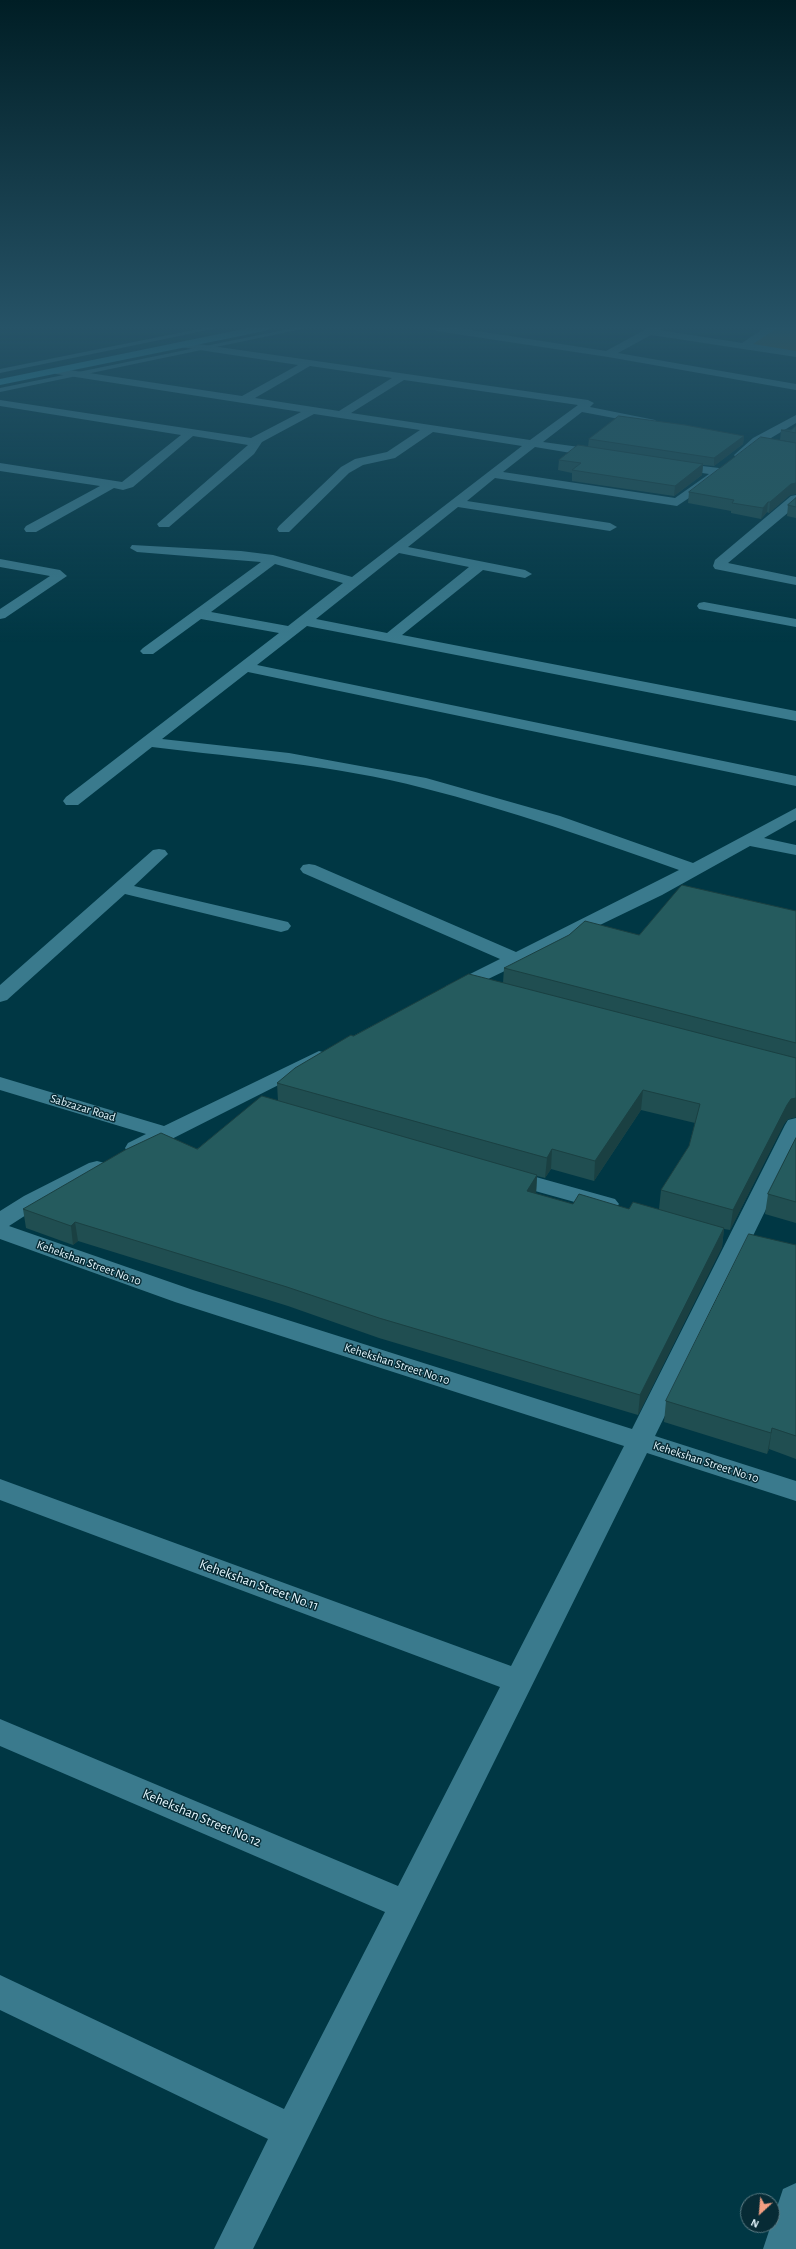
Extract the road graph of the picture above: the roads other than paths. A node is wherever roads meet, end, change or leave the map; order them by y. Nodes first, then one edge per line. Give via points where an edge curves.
1 (190, 433) joint
2 (271, 433) edge
3 (424, 433) edge
4 (465, 433) edge
5 (547, 433) edge
6 (771, 433) edge
7 (742, 438) edge
8 (257, 441) junction
9 (757, 441) junction
10 (533, 443) junction
11 (773, 444) edge
12 (610, 455) edge
13 (665, 464) edge
14 (0, 467) edge
15 (726, 467) junction
16 (492, 474) junction
17 (111, 485) junction
18 (796, 499) edge
19 (456, 503) junction
20 (773, 517) junction
21 (788, 520) dead end
22 (164, 524) dead end
23 (610, 527) dead end
24 (31, 529) dead end
25 (284, 529) dead end
26 (137, 548) dead end
27 (397, 549) junction
28 (273, 559) junction
29 (0, 563) edge
30 (480, 565) junction
31 (525, 574) dead end
32 (796, 581) edge
33 (354, 582) junction
34 (704, 606) dead end
35 (199, 614) junction
36 (0, 615) edge
37 (304, 621) junction
38 (796, 623) edge
39 (291, 632) junction
40 (390, 638) junction
41 (148, 651) dead end
42 (245, 667) junction
43 (796, 716) edge
44 (149, 742) junction
45 (796, 781) edge
46 (72, 801) dead end
47 (796, 813) edge
48 (747, 840) junction
49 (796, 850) edge
50 (159, 854) dead end
51 (309, 869) dead end
52 (694, 869) junction
53 (121, 888) junction
54 (655, 891) junction
55 (684, 897) edge
56 (281, 926) dead end
57 (516, 959) junction
58 (464, 984) junction
59 (494, 992) edge
60 (0, 996) edge
61 (435, 999) edge
62 (336, 1049) edge
63 (0, 1083) edge
64 (237, 1098) junction
65 (267, 1107) edge
66 (796, 1125) edge
67 (165, 1133) junction
68 (487, 1170) edge
69 (624, 1209) edge
70 (0, 1221) edge
71 (0, 1231) edge
72 (640, 1440) junction
73 (0, 1489) edge
74 (796, 1491) edge
75 (518, 1681) junction
76 (0, 1732) edge
77 (405, 1905) junction
78 (0, 1992) edge
79 (290, 2131) junction
80 (796, 2202) edge
81 (233, 2249) edge
82 (782, 2249) edge

1 - 8 street
1 - 17 street via 129,484
2 - 8 street
3 - 25 street via 391,455 359,462 345,470
4 - 10 street
5 - 10 street
6 - 9 street
7 - 9 street
8 - 22 street via 250,451
9 - 11 street
9 - 15 street
10 - 12 street
10 - 16 street
13 - 15 street
14 - 17 street
15 - 16 street via 677,502
16 - 19 street
17 - 24 street
18 - 20 street
19 - 23 street
19 - 27 street
20 - 21 street
20 - 32 street via 720,563 720,566
26 - 28 street
27 - 30 street
27 - 33 street
28 - 33 street
28 - 35 street
29 - 36 street via 60,576
30 - 31 street
30 - 40 street
33 - 37 street
34 - 38 street
35 - 39 street
35 - 41 street
37 - 39 street
37 - 40 street
39 - 42 street
40 - 43 street
42 - 44 street
42 - 45 street
44 - 46 street
44 - 52 street via 289,758 426,783 554,820
47 - 48 street
48 - 49 street
48 - 52 street
50 - 53 street
51 - 57 street
52 - 54 street
53 - 56 street
53 - 60 street
54 - 55 street
54 - 57 street
57 - 58 street
58 - 59 street
58 - 61 street
62 - 64 street
63 - 67 street, Sabzazar Road
64 - 65 street
64 - 67 street
66 - 72 street via 727,1238
67 - 70 street via 32,1201
68 - 69 street
71 - 72 street, Kehekshan Street No.10 via 184,1296
72 - 74 street, Kehekshan Street No.10
72 - 75 street
73 - 75 street, Kehekshan Street No.11
75 - 77 street
76 - 77 street, Kehekshan Street No.12
77 - 79 street
78 - 79 street
79 - 81 street
80 - 82 street

